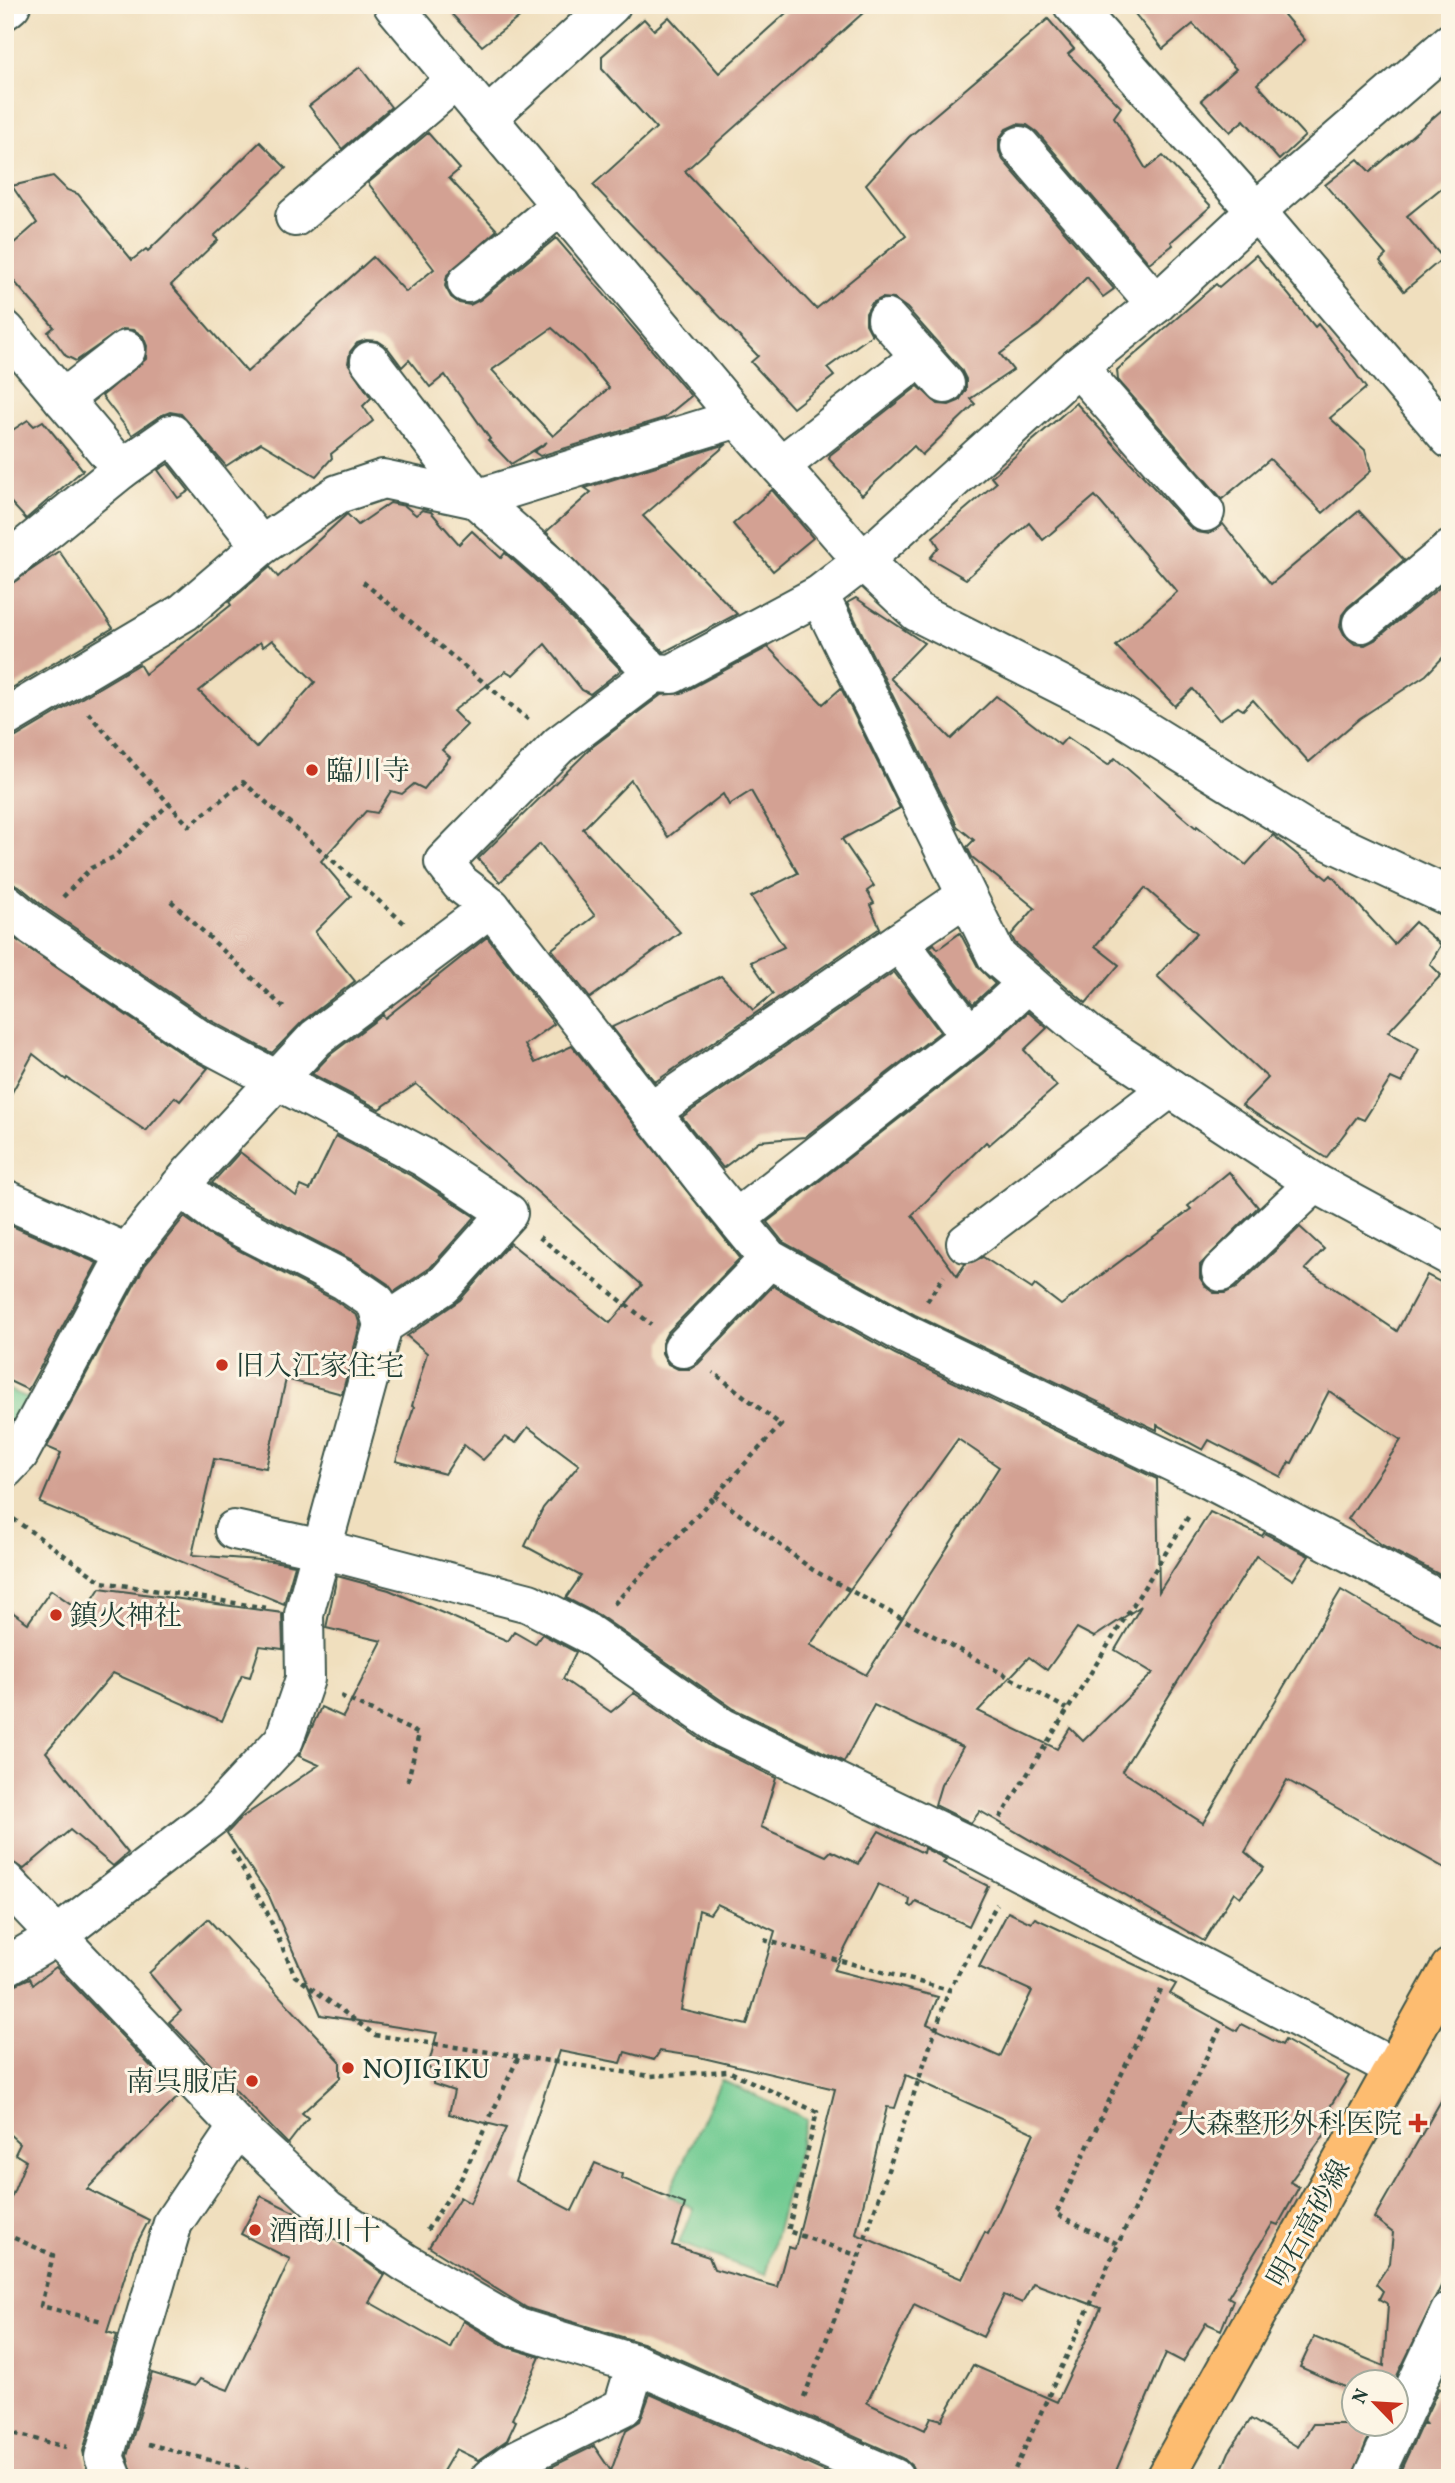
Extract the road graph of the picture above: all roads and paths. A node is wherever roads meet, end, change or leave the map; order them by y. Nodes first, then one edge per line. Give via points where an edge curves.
1 (11, 5) edge
2 (393, 5) edge
3 (611, 5) edge
4 (1073, 5) edge
5 (5, 10) edge
6 (1450, 43) edge
7 (456, 80) junction
8 (487, 118) junction
9 (1020, 146) dead end
10 (561, 205) junction
11 (1256, 211) junction
12 (295, 217) dead end
13 (467, 283) dead end
14 (1156, 304) junction
15 (887, 319) dead end
16 (5, 330) edge
17 (126, 350) dead end
18 (370, 361) dead end
19 (1078, 367) junction
20 (63, 399) junction
21 (738, 418) junction
22 (1450, 439) edge
23 (779, 467) junction
24 (122, 469) junction
25 (476, 499) junction
26 (1205, 512) dead end
27 (261, 546) junction
28 (1450, 550) edge
29 (863, 561) junction
30 (5, 564) edge
31 (363, 582) dead end
32 (819, 595) junction
33 (1362, 623) dead end
34 (654, 673) junction
35 (61, 684) junction
36 (5, 718) edge
37 (559, 745) junction
38 (169, 804) junction
39 (966, 896) junction
40 (1450, 897) edge
41 (171, 901) dead end
42 (5, 903) edge
43 (491, 907) junction
44 (34, 927) junction
45 (899, 942) junction
46 (436, 951) junction
47 (1028, 983) junction
48 (971, 1035) junction
49 (316, 1038) junction
50 (276, 1081) junction
51 (1170, 1088) junction
52 (652, 1111) junction
53 (1315, 1182) junction
54 (180, 1186) junction
55 (5, 1199) edge
56 (508, 1213) junction
57 (736, 1219) junction
58 (966, 1243) joint
59 (127, 1253) junction
60 (1450, 1256) edge
61 (769, 1259) junction
62 (1221, 1272) dead end
63 (383, 1325) junction
64 (905, 1334) junction
65 (683, 1348) junction
66 (5, 1469) edge
67 (1210, 1480) junction
68 (714, 1495) junction
69 (5, 1513) edge
70 (234, 1530) dead end
71 (322, 1549) junction
72 (1450, 1605) edge
73 (304, 1614) junction
74 (587, 1633) junction
75 (305, 1679) junction
76 (1067, 1709) junction
77 (407, 1784) dead end
78 (213, 1816) junction
79 (980, 1851) junction
80 (1016, 1870) junction
81 (5, 1881) edge
82 (57, 1936) junction
83 (764, 1940) dead end
84 (1178, 1955) junction
85 (5, 1967) edge
86 (1450, 1968) edge
87 (1239, 1987) junction
88 (949, 1990) junction
89 (519, 2058) junction
90 (1394, 2068) junction
91 (237, 2127) junction
92 (5, 2234) edge
93 (1118, 2244) junction
94 (859, 2256) junction
95 (406, 2263) junction
96 (1450, 2312) edge
97 (141, 2330) junction
98 (636, 2364) junction
99 (5, 2431) edge
100 (790, 2433) junction
101 (110, 2457) edge
102 (261, 2478) edge
103 (490, 2478) edge
104 (894, 2478) edge
105 (1012, 2478) edge
106 (1165, 2478) edge
107 (1373, 2478) edge

1 - 5 street
2 - 7 street
3 - 8 street
4 - 11 street
6 - 11 street
7 - 8 street
7 - 12 street
8 - 10 street
9 - 14 street
10 - 13 street
10 - 21 street
11 - 14 street
11 - 22 street
14 - 19 street
15 - 23 street via 933,370
16 - 20 street
17 - 20 street
18 - 25 street
19 - 26 street
19 - 29 street
20 - 24 street
21 - 23 street
21 - 25 street
23 - 29 street
24 - 27 street via 172,434
24 - 30 street
25 - 27 street via 383,479 338,494
25 - 34 street via 549,563
27 - 35 street via 184,612
28 - 33 street
29 - 32 street
29 - 40 street via 917,612 1117,713 1308,831
31 - 37 path
32 - 34 street via 672,674
32 - 39 street
34 - 37 street
35 - 36 street
35 - 38 path
37 - 43 street via 444,862 461,884
38 - 44 path via 114,857 91,868
38 - 46 path via 189,826 243,782
39 - 45 street
39 - 47 street via 998,957
41 - 49 path
42 - 44 street
43 - 46 street
43 - 52 street
44 - 50 street via 199,1039
45 - 48 street
45 - 52 street
46 - 49 street
47 - 48 street
47 - 51 street via 1088,1034
48 - 57 street
49 - 50 street
50 - 54 street
50 - 56 street via 423,1157
51 - 53 street
51 - 58 street
52 - 57 street
53 - 60 street
53 - 62 street
54 - 59 street
54 - 63 street via 219,1216 344,1280 376,1302
55 - 59 street
56 - 63 street via 444,1285
56 - 65 path
57 - 61 street
58 - 64 path
59 - 66 street via 19,1454
61 - 64 street
61 - 65 street
63 - 71 street
64 - 67 street
65 - 68 path via 781,1425
67 - 72 street
67 - 76 path
68 - 74 path
68 - 76 path via 813,1570
69 - 73 path via 102,1582
70 - 71 street
71 - 73 street
71 - 74 street via 529,1603
73 - 75 street
74 - 79 street via 723,1728
75 - 77 path via 419,1734
75 - 78 street via 284,1740
76 - 79 path
78 - 82 street
78 - 89 path via 266,1910 295,1976 374,2035
79 - 80 street
80 - 84 street
80 - 88 path
81 - 82 street
82 - 85 street
82 - 91 street
83 - 88 path
84 - 87 street
84 - 93 path via 1056,2214
86 - 90 main road, 明石高砂線
87 - 90 street
87 - 93 path
88 - 94 path
89 - 94 path via 650,2076 728,2071 817,2112 788,2231
89 - 95 path via 461,2176
90 - 106 main road, 明石高砂線
91 - 95 street via 327,2210
91 - 97 street via 173,2223
92 - 97 path via 53,2255 41,2306
93 - 105 path
94 - 100 path
95 - 98 street via 518,2328
96 - 107 street
97 - 101 street
98 - 100 street
98 - 103 street via 623,2407 512,2462
99 - 101 path
100 - 104 street
101 - 102 path via 240,2468

